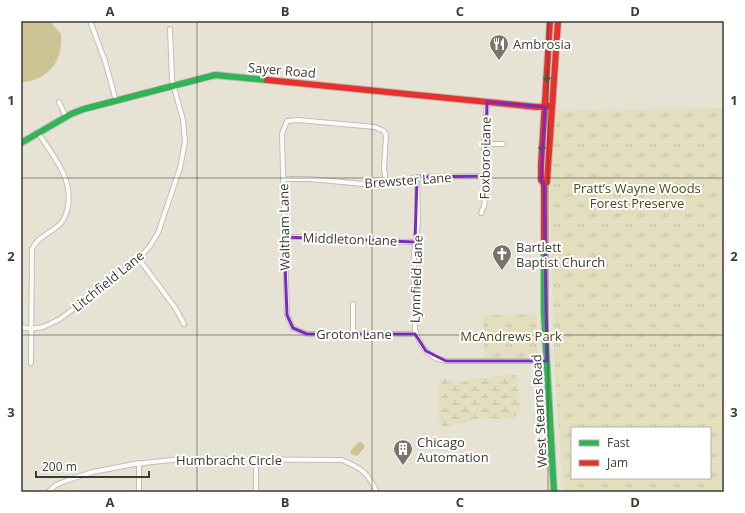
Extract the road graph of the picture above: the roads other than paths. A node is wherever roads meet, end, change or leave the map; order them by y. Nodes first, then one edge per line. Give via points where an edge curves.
1 (90, 21) edge
2 (550, 21) edge
3 (558, 21) edge
4 (170, 30) dead end
5 (174, 86) junction
6 (116, 101) junction
7 (59, 102) dead end
8 (487, 102) junction
9 (552, 106) junction
10 (545, 107) junction
11 (66, 117) junction
12 (39, 134) junction
13 (21, 143) edge
14 (484, 144) junction
15 (504, 144) dead end
16 (485, 176) junction
17 (417, 177) junction
18 (283, 179) junction
19 (386, 184) junction
20 (544, 184) junction
21 (481, 213) dead end
22 (284, 237) junction
23 (415, 242) junction
24 (139, 259) junction
25 (353, 304) dead end
26 (184, 324) dead end
27 (21, 327) edge
28 (293, 328) joint
29 (31, 329) junction
30 (353, 334) junction
31 (416, 334) junction
32 (546, 361) junction
33 (32, 363) dead end
34 (256, 460) junction
35 (139, 463) junction
36 (48, 492) edge
37 (139, 492) edge
38 (256, 492) edge
39 (377, 492) edge
40 (554, 492) edge

1 - 6 street via 106,61
2 -> 10 main road, West Stearns Road
3 - 9 main road, West Stearns Road
4 - 5 street, Litchfield Lane
5 - 6 main road, Sayer Road
5 - 8 main road, Sayer Road via 215,75
5 - 24 street, Litchfield Lane via 184,130 183,156 161,226
6 - 11 main road, Sayer Road via 84,109
7 - 11 street
8 - 10 main road, Sayer Road
8 - 14 street, Foxboro Lane
9 - 10 main road, Sayer Road
9 - 20 main road, West Stearns Road
10 -> 20 main road, West Stearns Road via 541,180
11 - 12 main road, Sayer Road
12 - 13 main road, Sayer Road
12 - 29 street via 64,174 70,198 67,213 61,222 36,241 32,249
14 - 15 street
14 - 16 street, Foxboro Lane
16 - 17 street, Brewster Lane
16 - 21 street, Foxboro Lane via 485,199
17 - 19 street, Brewster Lane
17 - 23 street, Lynnfield Lane via 418,223
18 - 19 street, Brewster Lane
18 - 19 street, Waltham Lane via 282,134 287,121 298,120 375,127 384,131
18 - 22 street, Waltham Lane
20 - 32 main road, West Stearns Road
22 - 23 street, Middleton Lane
22 - 28 street, Waltham Lane via 286,311
23 - 31 street, Lynnfield Lane
24 - 26 street
24 - 29 street, Litchfield Lane via 60,319 49,325
25 - 30 street
27 - 29 street, Litchfield Lane
28 - 30 street, Groton Lane via 307,334
29 - 33 street
30 - 31 street, Groton Lane
31 - 32 street, Lynnfield Lane via 426,351 442,360
32 - 40 main road, West Stearns Road
34 - 35 street, Humbracht Circle
34 - 38 street
34 - 39 street, Humbracht Circle via 342,460 358,467 369,476
35 - 36 street, Humbracht Circle via 93,472 56,485
35 - 37 street

